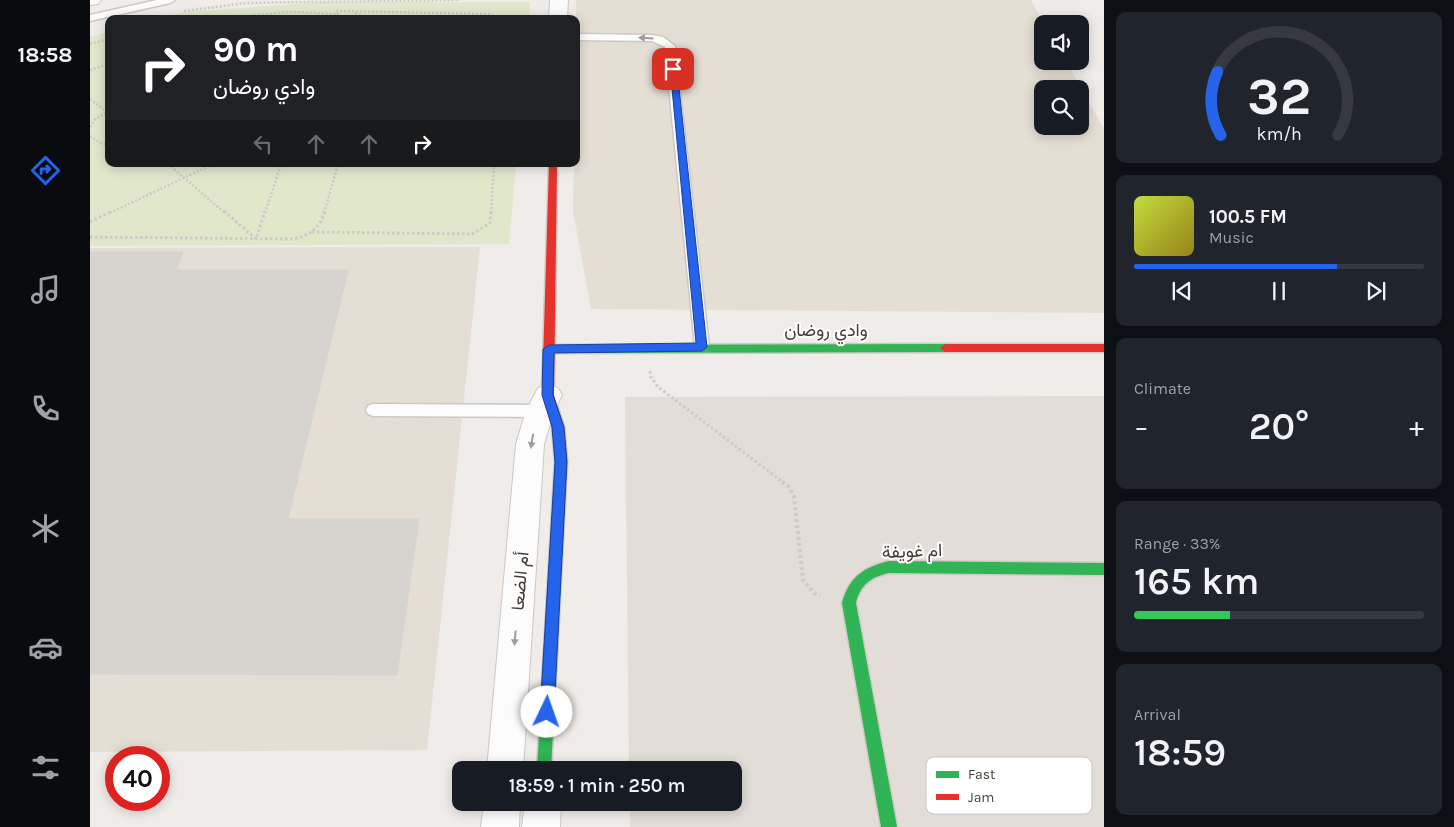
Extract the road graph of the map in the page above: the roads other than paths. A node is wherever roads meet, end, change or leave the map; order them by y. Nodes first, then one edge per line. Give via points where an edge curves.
1 (170, 0) edge
2 (559, 0) edge
3 (558, 15) edge
4 (90, 18) edge
5 (580, 37) edge
6 (553, 167) edge
7 (702, 347) junction
8 (1104, 348) edge
9 (549, 349) junction
10 (544, 403) junction
11 (373, 410) dead end
12 (1104, 569) edge
13 (506, 761) edge
14 (544, 761) edge
15 (501, 811) edge
16 (542, 811) edge
17 (500, 827) edge
18 (541, 827) edge
19 (889, 827) edge

1 - 4 lane
2 - 3 street
7 -> 5 lane via 670,46 652,38
6 - 9 street, أم الضعا
7 - 8 street, وادي روضان
7 - 9 street, وادي روضان
9 - 10 street, أم الضعا
10 - 11 lane
10 -> 13 street, أم الضعا via 530,444
10 - 14 street, أم الضعا via 558,427 561,462
12 - 19 street, ام غويفة via 889,567 874,569 857,581 850,591 849,603
15 - 17 street
16 - 18 street

